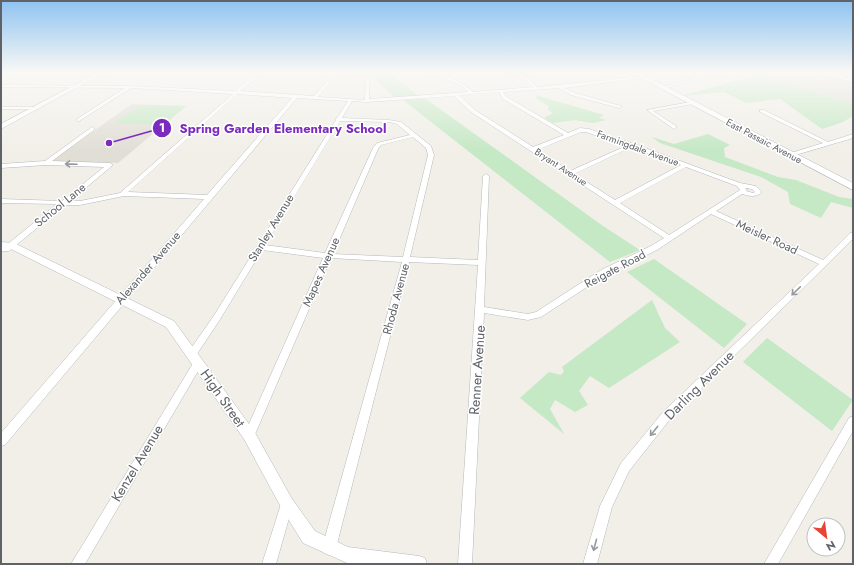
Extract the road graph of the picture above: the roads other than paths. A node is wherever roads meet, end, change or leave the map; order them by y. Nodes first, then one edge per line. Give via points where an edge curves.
1 (56, 98) edge
2 (112, 98) edge
3 (229, 98) edge
4 (294, 98) edge
5 (321, 98) edge
6 (400, 98) edge
7 (460, 98) edge
8 (506, 98) edge
9 (588, 98) edge
10 (682, 98) edge
11 (350, 100) junction
12 (367, 101) joint
13 (691, 103) junction
14 (619, 107) dead end
15 (1, 108) edge
16 (38, 108) junction
17 (762, 111) dead end
18 (337, 119) junction
19 (79, 120) dead end
20 (1, 127) edge
21 (674, 127) dead end
22 (92, 129) dead end
23 (415, 135) junction
24 (568, 135) junction
25 (853, 136) edge
26 (828, 144) junction
27 (632, 146) junction
28 (534, 149) junction
29 (790, 155) junction
30 (46, 163) junction
31 (686, 165) junction
32 (1, 166) edge
33 (571, 173) junction
34 (486, 176) dead end
35 (853, 187) edge
36 (740, 188) joint
37 (122, 194) junction
38 (209, 198) junction
39 (1, 201) edge
40 (63, 202) junction
41 (615, 203) junction
42 (710, 211) junction
43 (853, 235) edge
44 (669, 238) junction
45 (4, 247) edge
46 (260, 247) junction
47 (328, 256) junction
48 (406, 260) junction
49 (482, 263) junction
50 (824, 263) junction
51 (121, 299) junction
52 (480, 309) junction
53 (195, 359) junction
54 (853, 421) edge
55 (249, 435) junction
56 (1, 441) edge
57 (287, 504) junction
58 (329, 548) junction
59 (78, 564) edge
60 (269, 564) edge
61 (419, 564) edge
62 (465, 564) edge
63 (590, 564) edge
64 (771, 564) edge

1 - 16 street
2 - 19 street
3 - 37 street
4 - 38 street, Alexander Avenue
5 - 11 street
6 - 12 street
7 - 28 street, Bryant Avenue via 473,111
8 - 24 street
9 - 14 street
10 - 13 main road, East Passaic Avenue
11 - 12 street
11 - 18 street, Stanley Avenue
13 - 21 street via 649,110
13 - 29 main road, East Passaic Avenue
15 - 16 street
16 - 20 street
17 - 26 street
18 - 23 street, Rhoda Avenue via 395,122
18 - 46 street, Stanley Avenue
22 - 30 street
23 - 47 street, Mapes Avenue via 377,146
23 - 48 street, Rhoda Avenue via 429,147 431,155
24 - 27 street, Farmingdale Avenue via 587,130
24 - 28 street, Farmingdale Avenue
25 - 26 street
26 - 29 street
27 - 31 street, Farmingdale Avenue
27 - 33 street
28 - 33 street, Bryant Avenue
29 - 35 main road, East Passaic Avenue
30 - 32 street
40 -> 30 street, School Lane via 110,165
31 - 36 street, Farmingdale Avenue
31 - 41 street
33 - 41 street, Bryant Avenue
34 - 49 street, Renner Avenue
36 - 42 street, Reigate Road
37 - 38 street
37 - 40 street via 80,202
38 - 51 street, Alexander Avenue
39 - 40 street
40 - 45 street, School Lane
41 - 44 street, Bryant Avenue
42 - 44 street, Reigate Road
42 - 50 street, Meisler Road
43 - 50 street, Darling Avenue
44 - 52 street, Reigate Road via 643,255 604,272 538,315 528,317
45 - 51 street, High Street
46 - 47 street
46 - 53 street, Stanley Avenue
47 - 48 street
47 - 55 street, Mapes Avenue
48 - 49 street
48 - 58 street, Rhoda Avenue
49 - 52 street, Renner Avenue
50 -> 63 street, Darling Avenue via 667,415 625,467 606,506
51 - 53 street, High Street via 170,324
51 - 56 street, Alexander Avenue
52 - 62 street, Renner Avenue
53 - 55 street, High Street
53 - 59 street, Kenzel Avenue
54 - 64 street
55 - 57 street, High Street
57 - 58 street, High Street via 309,537
57 - 60 street
58 - 61 street, High Street via 347,555

